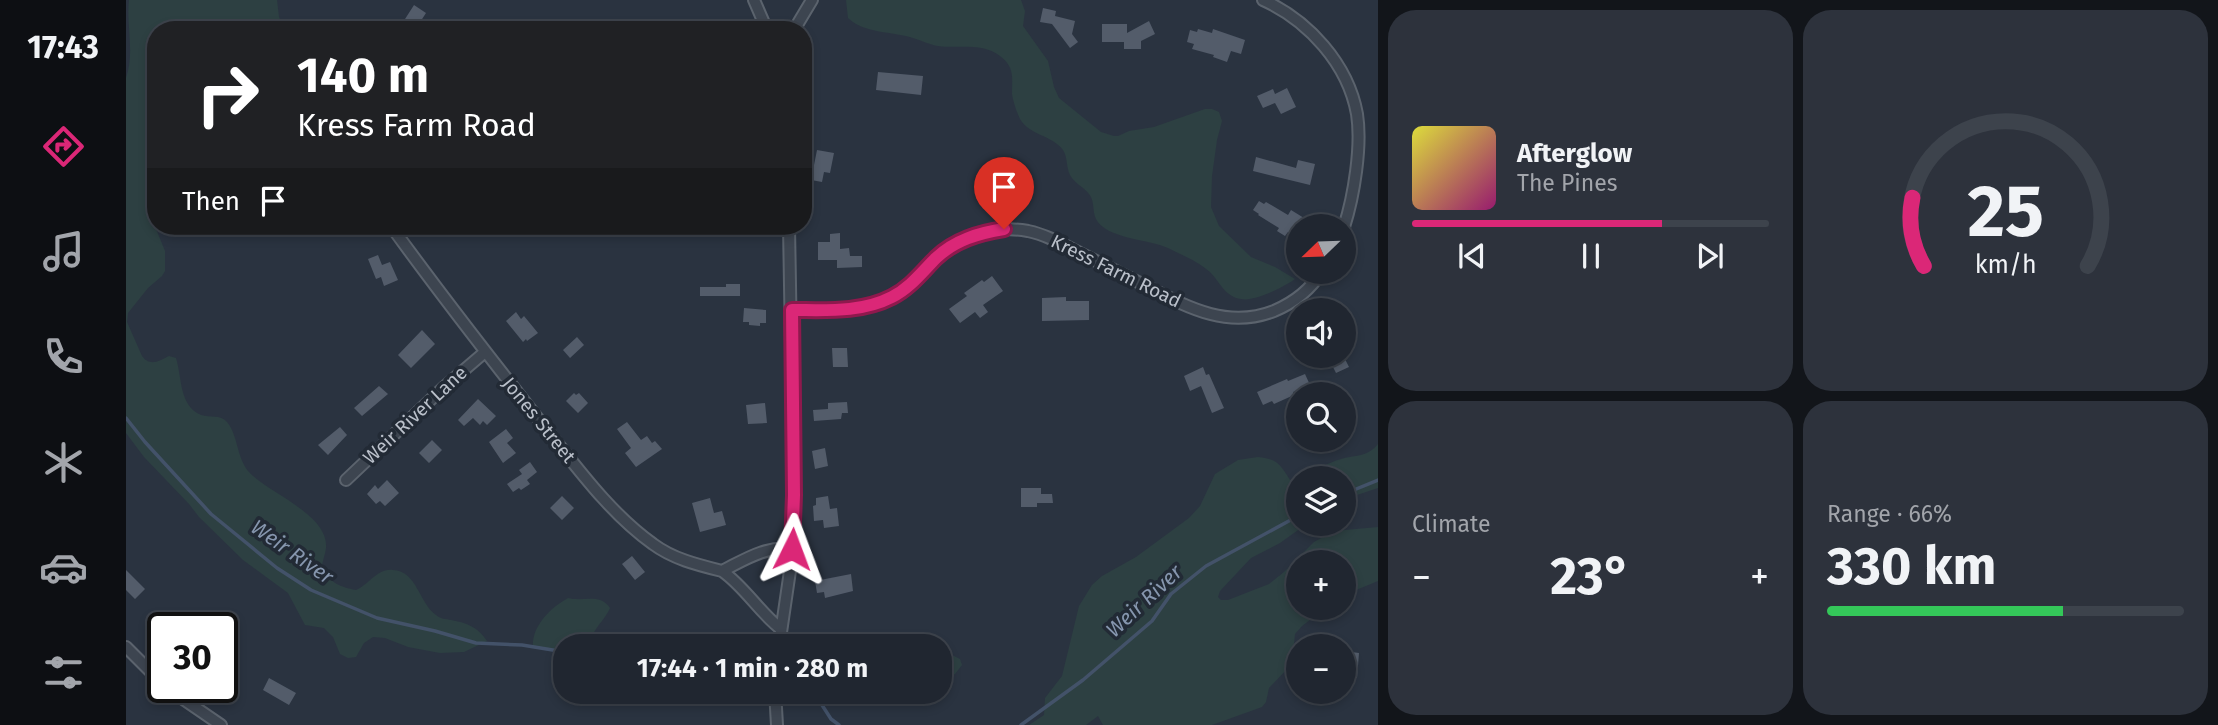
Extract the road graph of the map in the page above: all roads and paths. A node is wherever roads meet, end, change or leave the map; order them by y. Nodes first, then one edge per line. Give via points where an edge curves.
1 (754, 0) edge
2 (812, 0) edge
3 (1263, 0) edge
4 (1287, 5) edge
5 (763, 21) edge
6 (799, 21) edge
7 (1348, 214) edge
8 (398, 235) edge
9 (789, 235) edge
10 (1312, 284) edge
11 (792, 310) junction
12 (485, 352) junction
13 (346, 480) dead end
14 (792, 549) junction
15 (722, 571) junction
16 (781, 629) junction
17 (780, 634) edge
18 (126, 647) edge
19 (147, 668) edge
20 (189, 703) edge
21 (776, 704) edge
22 (221, 725) edge
23 (777, 725) edge

1 - 5 street
2 - 6 street
3 - 4 street
4 - 7 street via 1330,56 1357,113 1358,149
8 - 12 street, Jones Street
9 - 11 street
10 - 11 street, Kress Farm Road via 1279,309 1243,319 1225,318 1184,305 1040,234 1004,229 952,246 904,290 882,302 847,309
11 - 14 street
12 - 13 street, Weir River Lane
12 - 15 street, Jones Street via 629,524 665,552
14 - 15 street via 765,550
14 - 16 street
15 - 16 street, Jones Street
16 - 17 street
18 - 19 street
20 - 22 street
21 - 23 street

